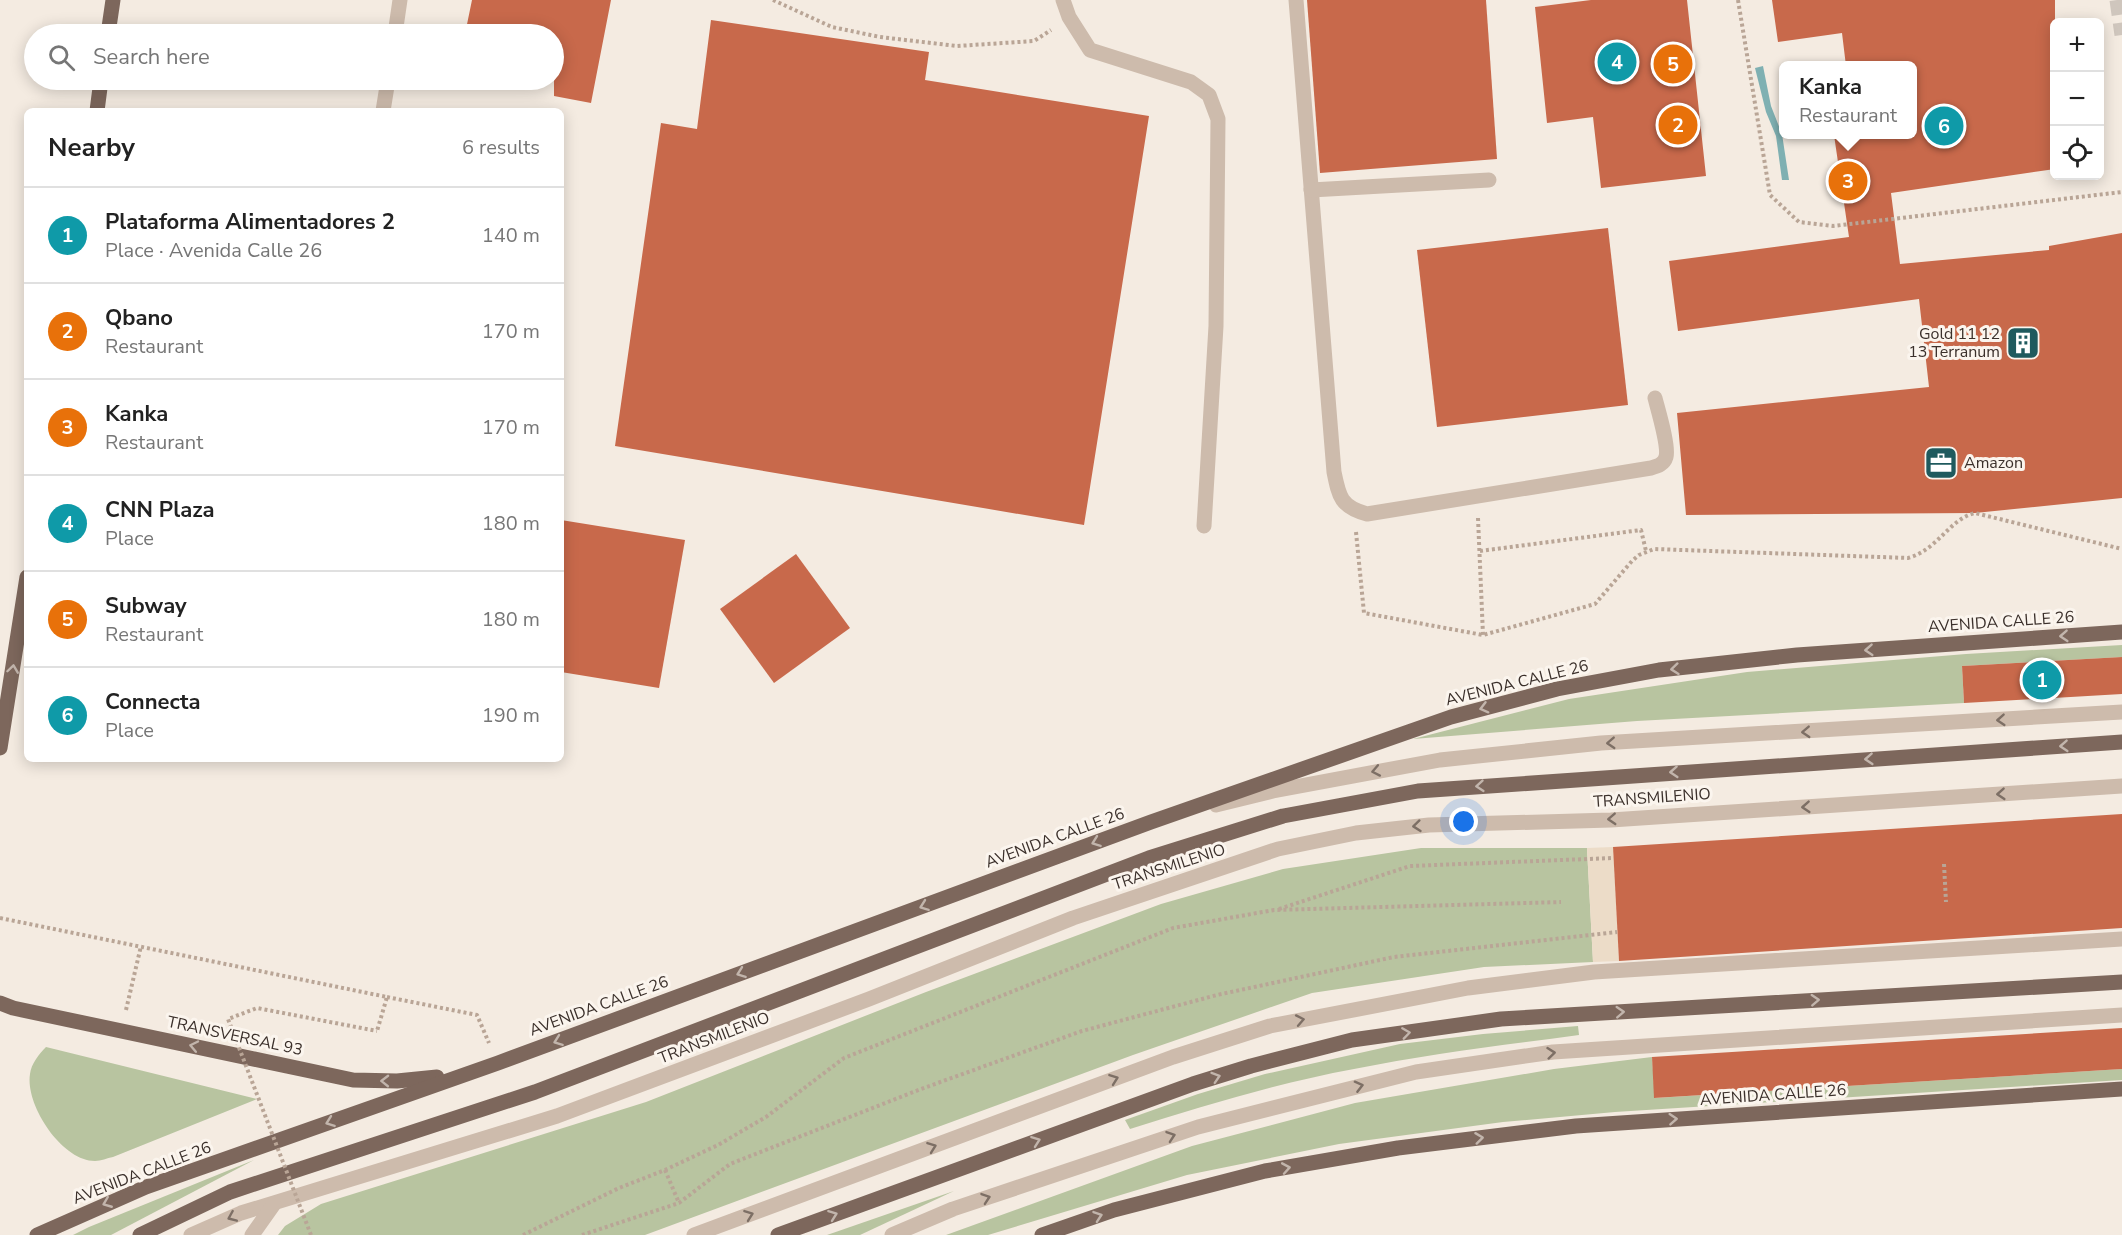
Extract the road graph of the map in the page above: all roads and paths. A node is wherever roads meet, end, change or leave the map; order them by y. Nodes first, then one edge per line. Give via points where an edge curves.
1 (113, 0) edge
2 (400, 0) edge
3 (773, 0) edge
4 (1063, 0) edge
5 (1296, 0) edge
6 (1738, 0) edge
7 (1069, 17) junction
8 (109, 24) edge
9 (396, 24) edge
10 (100, 90) edge
11 (386, 90) edge
12 (97, 108) edge
13 (383, 108) edge
14 (1489, 180) dead end
15 (1311, 190) junction
16 (2122, 192) edge
17 (1655, 398) dead end
18 (1478, 496) junction
19 (1354, 510) junction
20 (1204, 526) dead end
21 (2122, 549) edge
22 (1480, 551) junction
23 (1646, 551) junction
24 (24, 596) edge
25 (2122, 632) edge
26 (1483, 635) junction
27 (2122, 712) edge
28 (2122, 742) edge
29 (0, 748) edge
30 (2122, 786) edge
31 (1151, 822) junction
32 (1613, 858) dead end
33 (1944, 864) dead end
34 (1561, 902) dead end
35 (1946, 902) dead end
36 (1274, 910) junction
37 (0, 918) edge
38 (1617, 932) dead end
39 (2122, 939) edge
40 (141, 946) junction
41 (2122, 982) edge
42 (387, 997) junction
43 (0, 1004) edge
44 (2122, 1015) edge
45 (121, 1031) junction
46 (498, 1063) junction
47 (464, 1074) junction
48 (2122, 1089) edge
49 (665, 1170) junction
50 (274, 1203) junction
51 (679, 1203) junction
52 (37, 1235) edge
53 (140, 1235) edge
54 (191, 1235) edge
55 (252, 1235) edge
56 (311, 1235) edge
57 (523, 1235) edge
58 (582, 1235) edge
59 (694, 1235) edge
60 (778, 1235) edge
61 (892, 1235) edge
62 (1042, 1235) edge

1 - 8 main road
2 - 9 lane
3 - 7 path via 832,27 957,46 1034,41
4 - 7 lane
5 - 15 lane
6 - 16 path via 1770,195 1799,222 1833,226
7 - 20 lane via 1090,50 1191,82 1209,95 1218,119 1216,326
10 - 12 main road
11 - 13 lane
14 - 15 lane
15 - 19 lane via 1334,472 1338,493
17 - 18 lane via 1666,447 1661,465
18 - 19 lane via 1367,513
18 - 22 path
19 - 26 path via 1364,613
21 - 23 path via 1975,513 1962,518 1928,550 1908,558
22 - 23 path via 1641,530
22 - 26 path
23 - 26 path via 1632,561 1596,604
29 -> 24 main road
25 -> 31 main road, AVENIDA CALLE 26 via 1797,655 1659,670 1557,689 1452,717
27 -> 31 lane via 1601,743 1440,760 1272,791
28 -> 53 main road via 1418,791 1283,816 1149,858 535,1092 230,1192
30 -> 50 lane, TRANSMILENIO via 1611,820 1429,825 1356,833 1278,849 1073,918 557,1116
31 -> 46 main road, AVENIDA CALLE 26
32 - 36 path via 1410,866
33 - 35 path
34 - 36 path
36 - 49 path via 1173,928 844,1058 766,1116 718,1146
37 - 40 path
38 - 51 path via 1394,957 1217,995 1082,1032 921,1089 730,1164
59 -> 39 lane via 1173,1057 1270,1026 1468,988 1594,972
40 - 42 path
40 - 45 path
60 -> 41 main road via 1193,1084 1352,1040 1501,1019
42 - 46 path via 477,1015
42 - 56 path, bridge via 377,1030 257,1008 228,1019
43 - 45 main road, TRANSVERSAL 93
61 -> 44 lane via 953,1209 1198,1127 1416,1072 1553,1052
47 -> 45 main road, TRANSVERSAL 93 via 397,1082 353,1080
46 - 47 main road, AVENIDA CALLE 26
47 -> 52 main road, AVENIDA CALLE 26 via 146,1187
62 -> 48 main road, AVENIDA CALLE 26 via 1114,1210 1266,1171 1398,1148 1576,1126
49 - 51 path
49 - 57 path
50 -> 54 lane, TRANSMILENIO
50 - 55 lane
51 - 58 path

